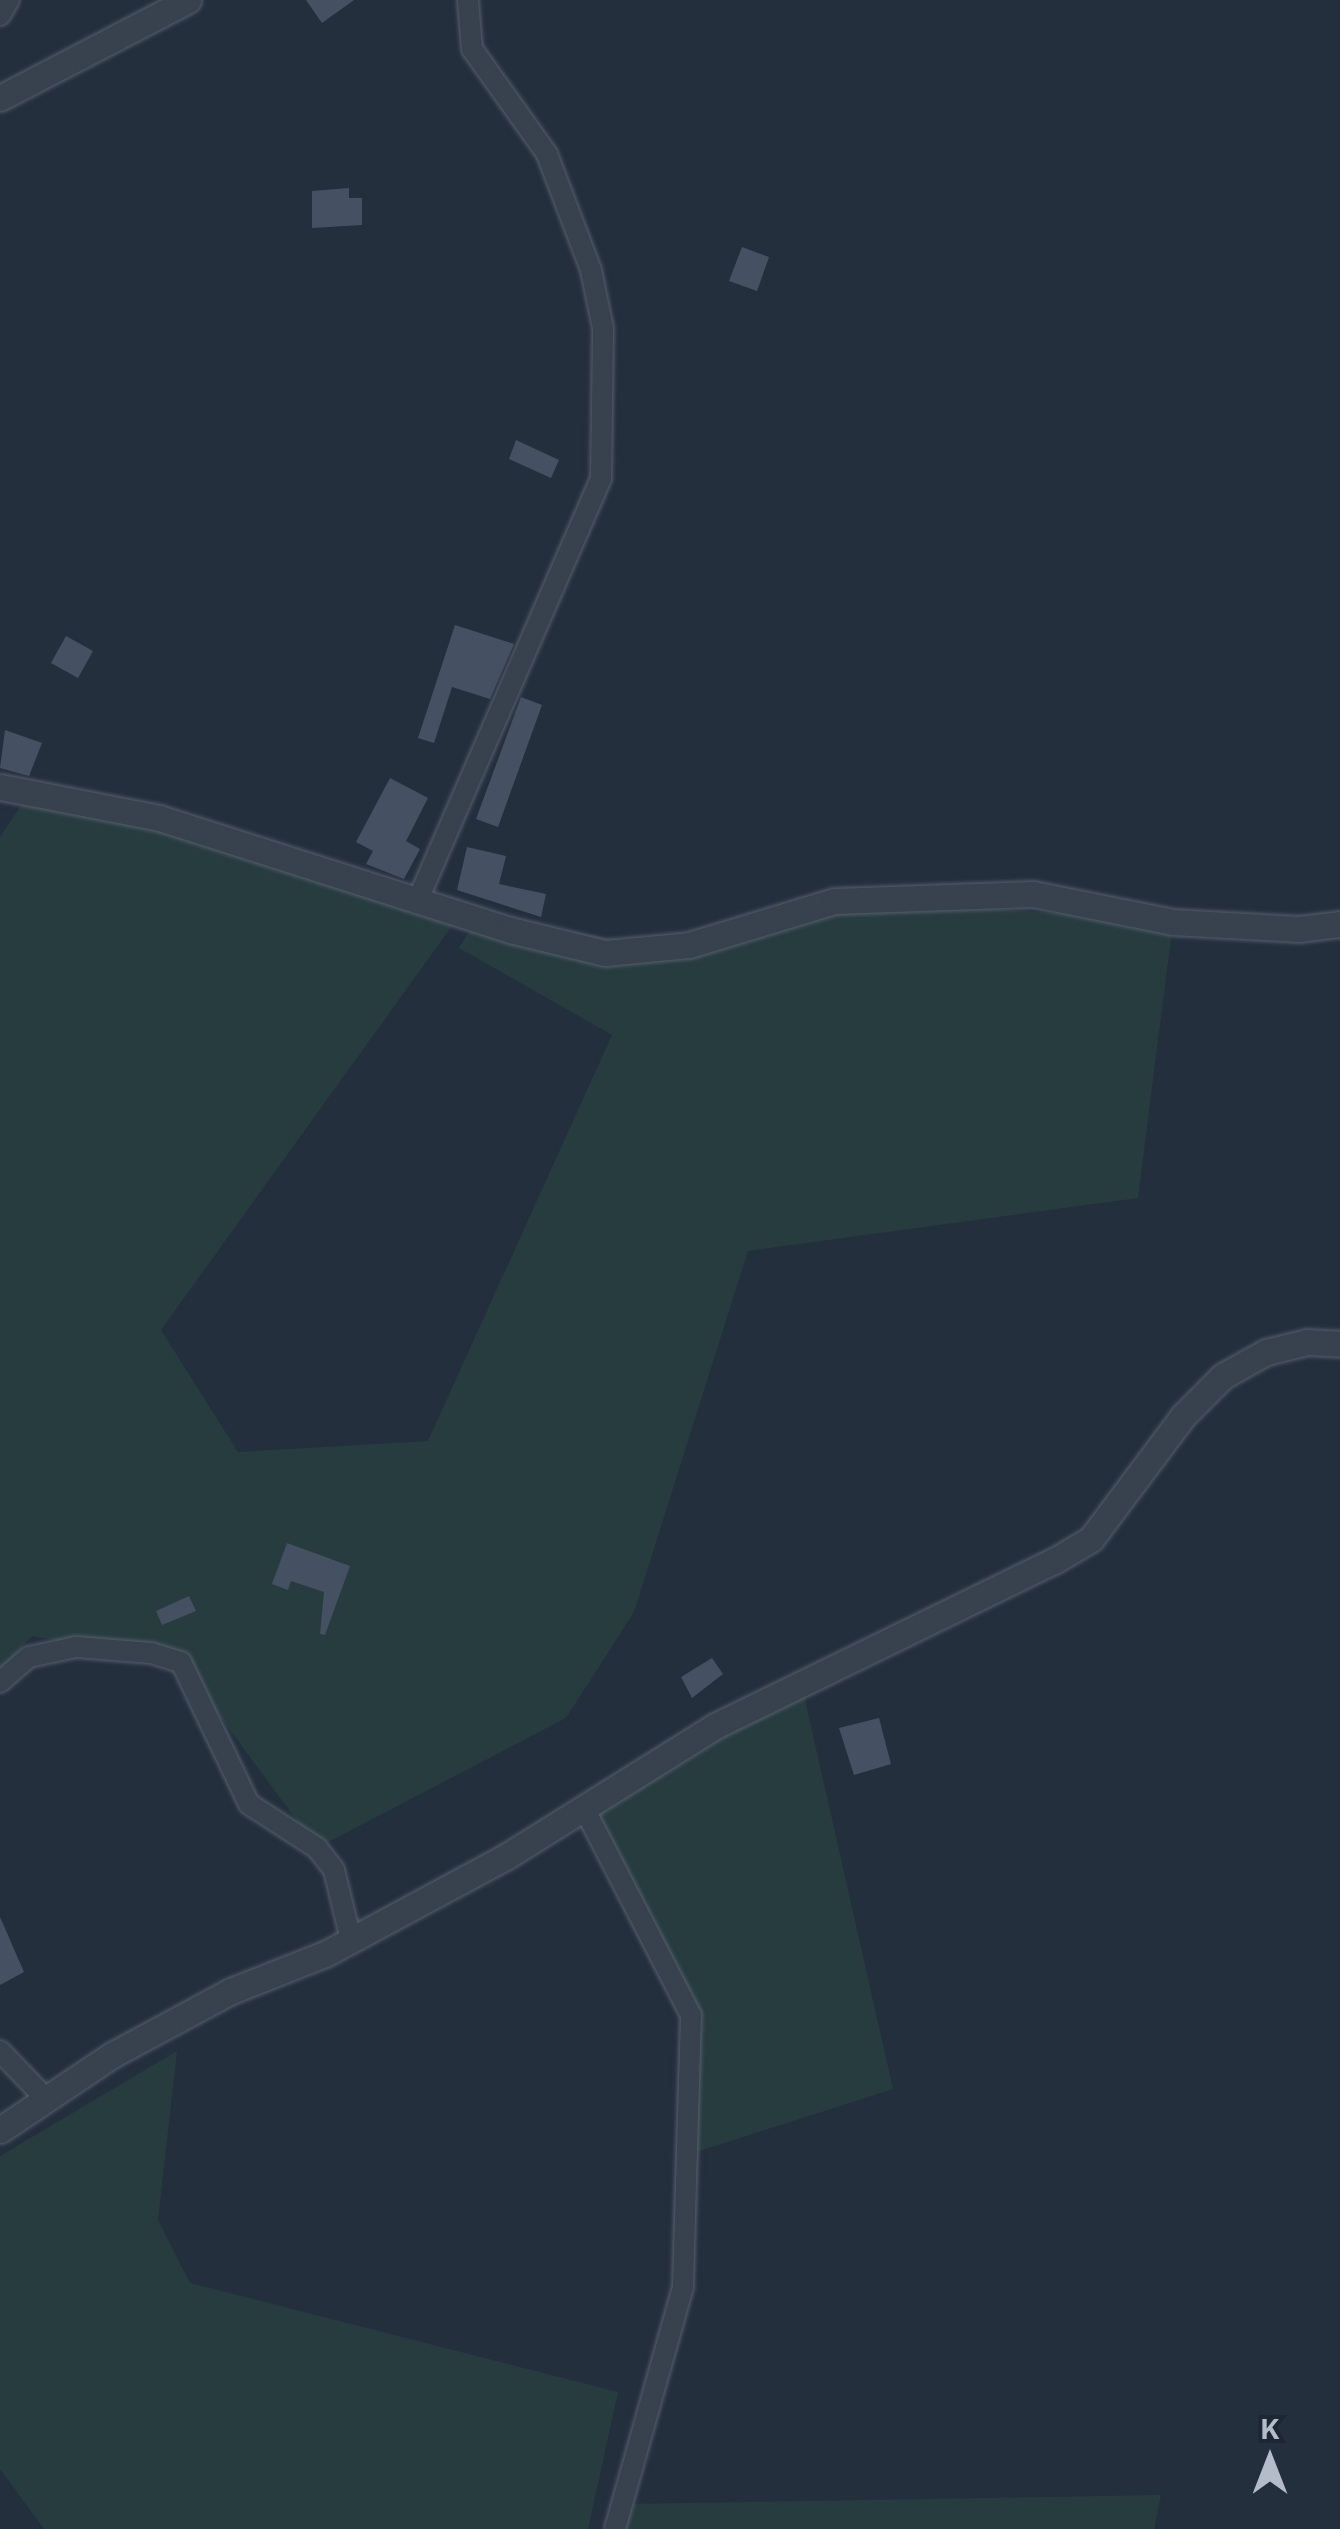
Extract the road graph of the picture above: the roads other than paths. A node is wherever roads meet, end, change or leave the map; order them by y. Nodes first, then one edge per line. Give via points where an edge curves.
1 (9, 0) edge
2 (188, 0) edge
3 (468, 0) edge
4 (0, 15) edge
5 (0, 98) edge
6 (3, 793) edge
7 (419, 897) junction
8 (1340, 924) edge
9 (1336, 1348) edge
10 (0, 1682) edge
11 (585, 1810) junction
12 (351, 1940) junction
13 (0, 2050) edge
14 (44, 2098) junction
15 (0, 2130) edge
16 (614, 2529) edge

1 - 4 street
2 - 5 street
3 - 7 street via 472,49 547,154 591,270 603,328 601,478
6 - 7 street via 159,818
7 - 8 street via 510,930 606,953 689,945 835,901 1034,894 1173,922 1299,929
9 - 11 street via 1266,1352 1223,1376 1183,1416 1091,1538 968,1606 715,1726
10 - 12 street via 29,1656 76,1646 180,1662 249,1804 318,1848 334,1870
11 - 12 street
11 - 16 street via 690,2015 683,2288
12 - 14 street via 231,1991
13 - 14 street
14 - 15 street

